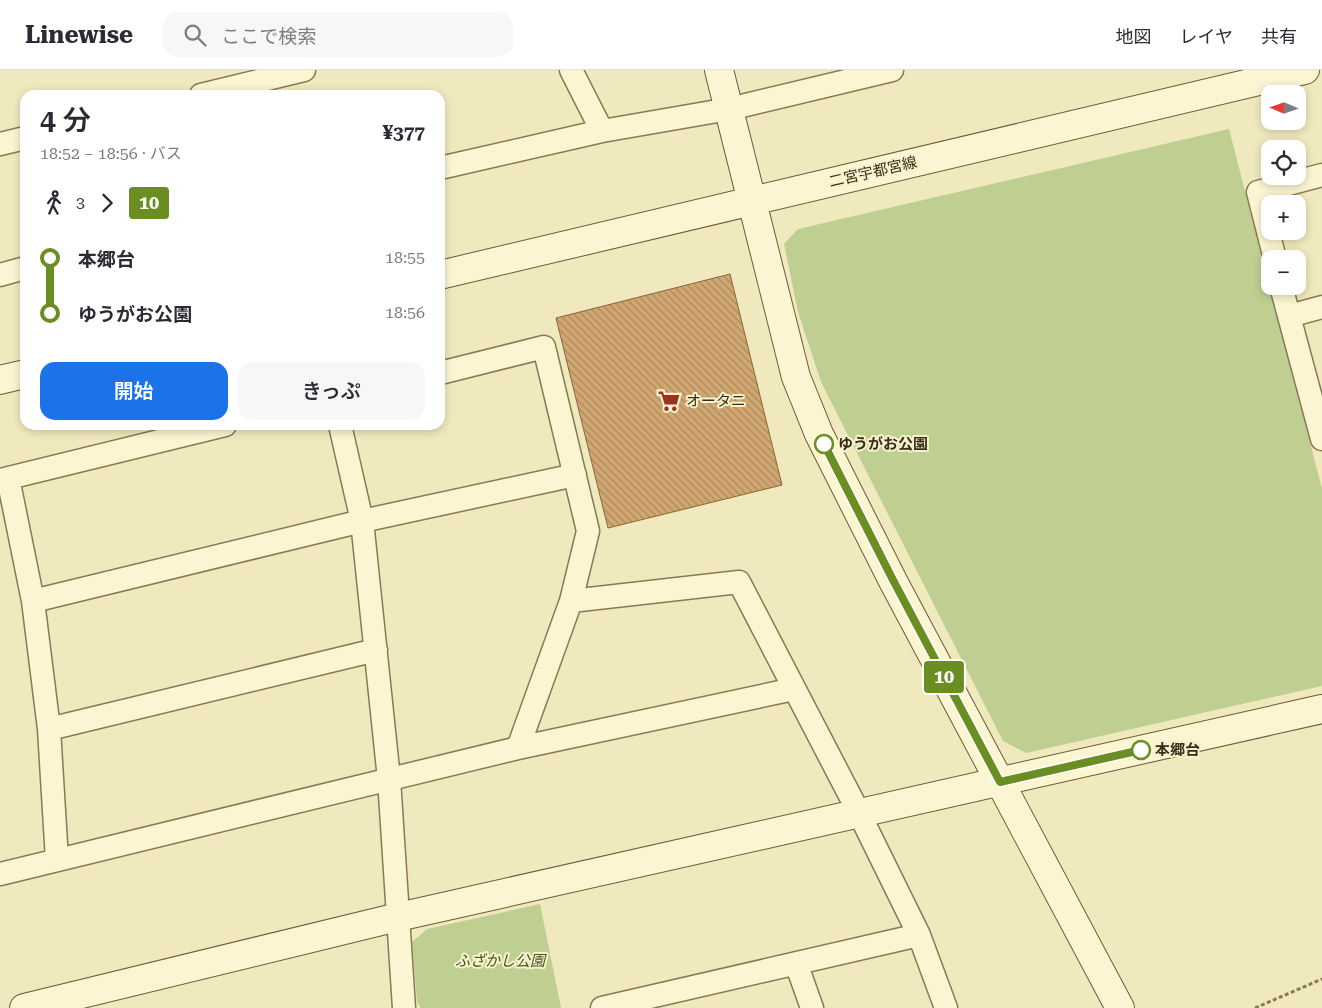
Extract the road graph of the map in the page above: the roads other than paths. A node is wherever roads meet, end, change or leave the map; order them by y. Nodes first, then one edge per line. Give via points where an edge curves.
1 (304, 70) edge
2 (571, 70) edge
3 (719, 70) edge
4 (892, 70) edge
5 (1306, 70) edge
6 (870, 73) edge
7 (222, 90) edge
8 (729, 109) junction
9 (602, 131) junction
10 (20, 139) edge
11 (0, 144) edge
12 (445, 167) edge
13 (1322, 175) edge
14 (752, 201) junction
15 (1272, 250) edge
16 (20, 269) edge
17 (0, 274) edge
18 (445, 274) edge
19 (1283, 295) edge
20 (1322, 307) edge
21 (1289, 316) junction
22 (445, 372) edge
23 (20, 375) edge
24 (0, 380) edge
25 (205, 430) edge
26 (341, 430) edge
27 (1322, 439) edge
28 (575, 475) junction
29 (4, 479) edge
30 (362, 521) junction
31 (33, 601) junction
32 (571, 602) junction
33 (376, 650) junction
34 (794, 689) junction
35 (1322, 709) edge
36 (48, 729) junction
37 (518, 748) junction
38 (389, 779) junction
39 (1000, 782) junction
40 (859, 813) junction
41 (57, 860) junction
42 (0, 874) edge
43 (398, 917) junction
44 (919, 935) junction
45 (796, 963) junction
46 (24, 1008) edge
47 (404, 1008) edge
48 (602, 1008) edge
49 (812, 1008) edge
50 (946, 1008) edge
51 (1120, 1008) edge

1 - 7 street
2 - 9 street
3 - 8 street
4 - 6 street
5 - 14 street, 二宮宇都宮線
6 - 8 street
8 - 9 street
8 - 14 street
9 - 12 street
10 - 11 street
13 - 15 street via 1258,192
14 - 18 street, 二宮宇都宮線
14 - 39 street via 796,377 819,434
16 - 17 street
19 - 21 street
20 - 21 street
21 - 27 street
22 - 28 street via 544,347
23 - 24 street
25 - 29 street
26 - 30 street
28 - 30 street
28 - 32 street via 588,531
29 - 31 street
30 - 31 street
30 - 33 street
31 - 36 street
32 - 34 street via 739,582
32 - 37 street
33 - 36 street
33 - 38 street
34 - 37 street
34 - 40 street
35 - 39 street
36 - 41 street
37 - 38 street
38 - 41 street
38 - 43 street
39 - 40 street
39 - 51 street
40 - 43 street
40 - 44 street
41 - 42 street
43 - 46 street
43 - 47 street
44 - 45 street
44 - 50 street
45 - 48 street
45 - 49 street

